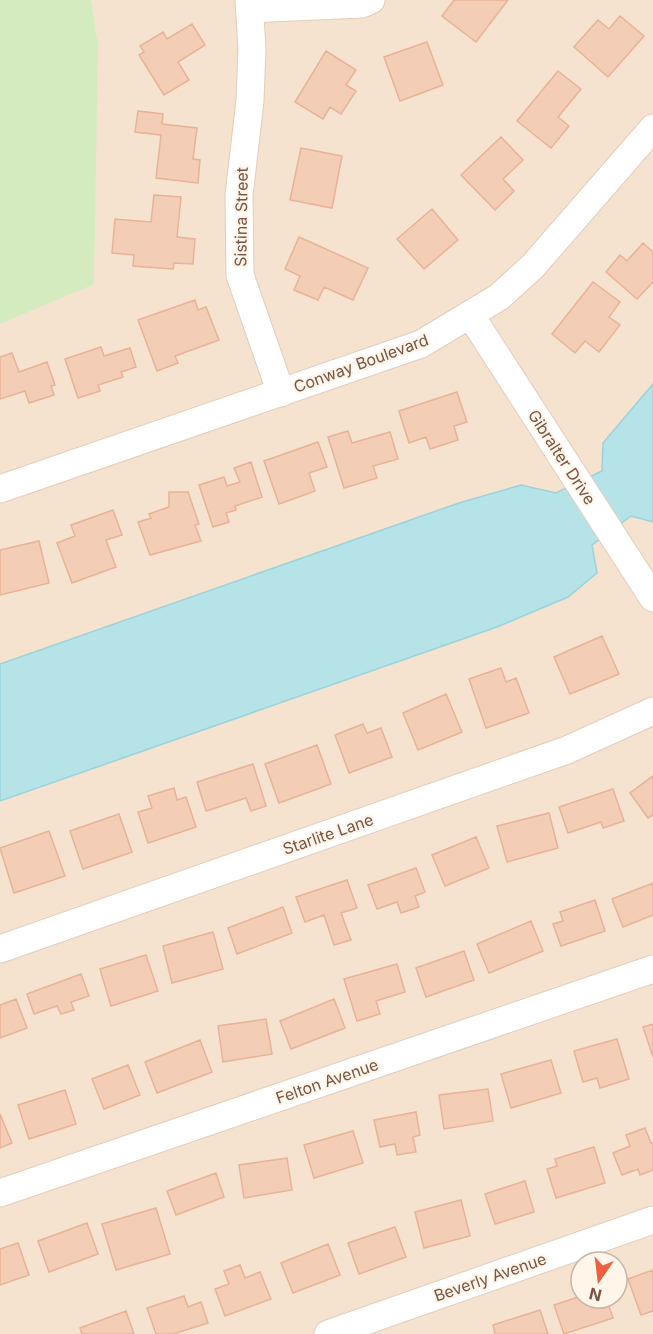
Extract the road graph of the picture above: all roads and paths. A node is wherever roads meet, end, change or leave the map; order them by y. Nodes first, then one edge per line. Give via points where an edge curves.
1 (371, 0) edge
2 (250, 4) edge
3 (653, 128) edge
4 (471, 316) junction
5 (281, 393) junction
6 (0, 489) edge
7 (653, 598) edge
8 (653, 711) edge
9 (0, 949) edge
10 (653, 969) edge
11 (0, 1193) edge
12 (653, 1220) edge
13 (328, 1334) edge

1 - 2 street via 362,4
2 - 5 street, Sistina Street via 250,101 239,195 240,275
3 - 4 street, Conway Boulevard via 532,266 499,297
4 - 5 street, Conway Boulevard via 421,344
4 - 7 street, Gibralter Drive
5 - 6 street, Conway Boulevard
8 - 9 street, Starlite Lane via 567,750
10 - 11 street, Felton Avenue
12 - 13 street, Beverly Avenue

